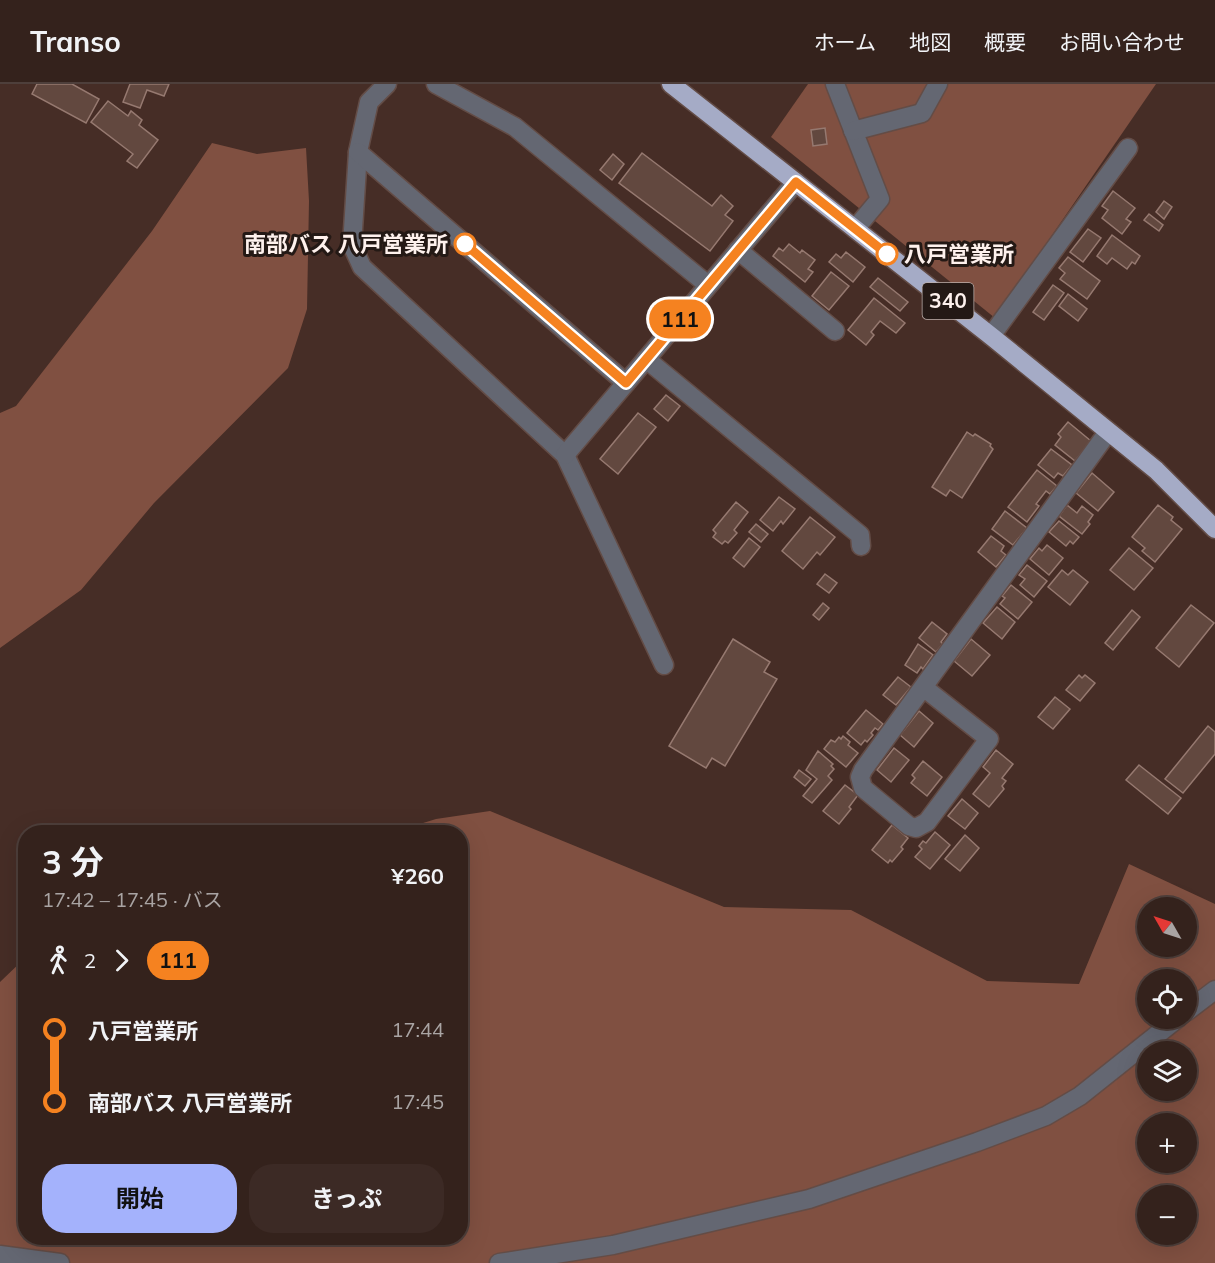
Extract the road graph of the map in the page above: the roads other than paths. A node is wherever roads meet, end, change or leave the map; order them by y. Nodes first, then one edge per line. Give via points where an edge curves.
1 (387, 84) edge
2 (436, 84) edge
3 (671, 84) edge
4 (835, 84) edge
5 (938, 84) edge
6 (853, 131) junction
7 (1128, 148) dead end
8 (358, 152) junction
9 (796, 182) junction
10 (855, 229) junction
11 (738, 250) junction
12 (708, 285) junction
13 (835, 331) dead end
14 (991, 336) junction
15 (646, 359) junction
16 (626, 383) junction
17 (1108, 432) junction
18 (565, 455) junction
19 (1215, 529) edge
20 (861, 546) dead end
21 (664, 665) dead end
22 (923, 687) junction
23 (1215, 990) edge
24 (1197, 1004) edge
25 (1165, 1029) edge
26 (0, 1255) edge
27 (60, 1263) edge
28 (499, 1263) edge

1 - 8 street via 369,102
2 - 12 street via 515,127
3 - 9 highway, 340
4 - 6 street
5 - 6 street via 922,113
6 - 10 street via 880,199
7 - 14 street
8 - 16 street
8 - 18 street via 352,245 362,267
9 - 10 highway, 340
9 - 11 street
10 - 14 highway, 340
11 - 12 street
11 - 13 street
12 - 15 street
14 - 17 highway, 340
15 - 16 street
15 - 20 street via 860,536
16 - 18 street
17 - 19 highway, 340 via 1156,470
17 - 22 street
18 - 21 street
22 - 22 street via 860,777 863,788 916,828 927,822 989,740
23 - 24 street
25 - 28 street via 1080,1096 1046,1116 977,1142 809,1199 613,1245
26 - 27 street

